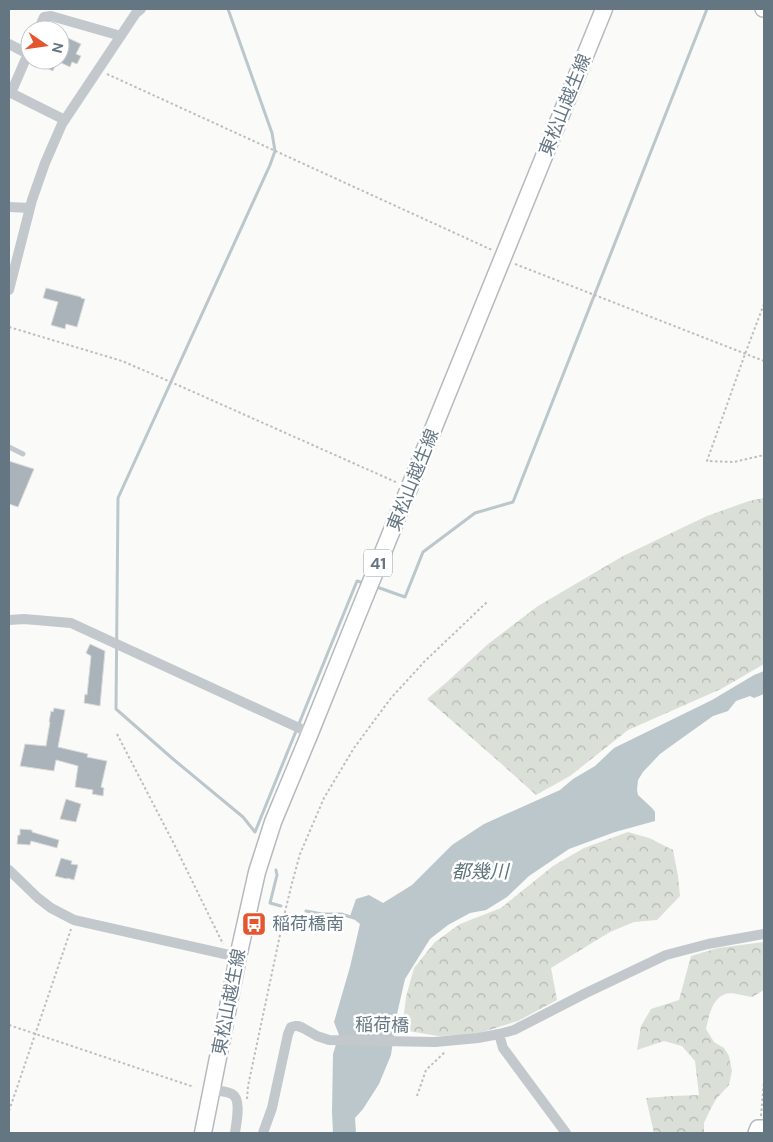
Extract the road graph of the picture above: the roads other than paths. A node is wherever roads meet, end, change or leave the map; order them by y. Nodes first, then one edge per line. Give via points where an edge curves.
1 (141, 9) edge
2 (604, 9) edge
3 (42, 20) edge
4 (65, 20) edge
5 (70, 21) edge
6 (121, 36) junction
7 (21, 70) edge
8 (65, 120) junction
9 (9, 208) edge
10 (30, 208) junction
11 (9, 290) edge
12 (9, 447) edge
13 (23, 454) dead end
14 (9, 620) edge
15 (310, 733) junction
16 (9, 870) edge
17 (764, 934) edge
18 (231, 955) junction
19 (499, 1034) junction
20 (211, 1089) junction
21 (203, 1133) edge
22 (235, 1133) edge
23 (263, 1133) edge
24 (566, 1133) edge

1 - 6 street
2 - 15 main road, 東松山越生線 / 41
3 - 4 street via 44,16
5 - 6 street
6 - 8 street
7 - 8 street via 11,92
8 - 10 street via 45,163
9 - 10 street
10 - 11 street
12 - 13 lane
14 - 15 street via 71,624
15 - 18 main road, 東松山越生線 / 41 via 273,822
16 - 18 street via 38,898 74,920
17 - 19 street, 稲荷橋 via 666,955 514,1030
18 - 20 main road, 東松山越生線 / 41
19 - 23 street, 稲荷橋 via 435,1042 329,1040 294,1026 286,1041 272,1108
19 - 24 street via 503,1048
20 - 21 main road, 東松山越生線 / 41
20 - 22 street via 232,1094 237,1099

